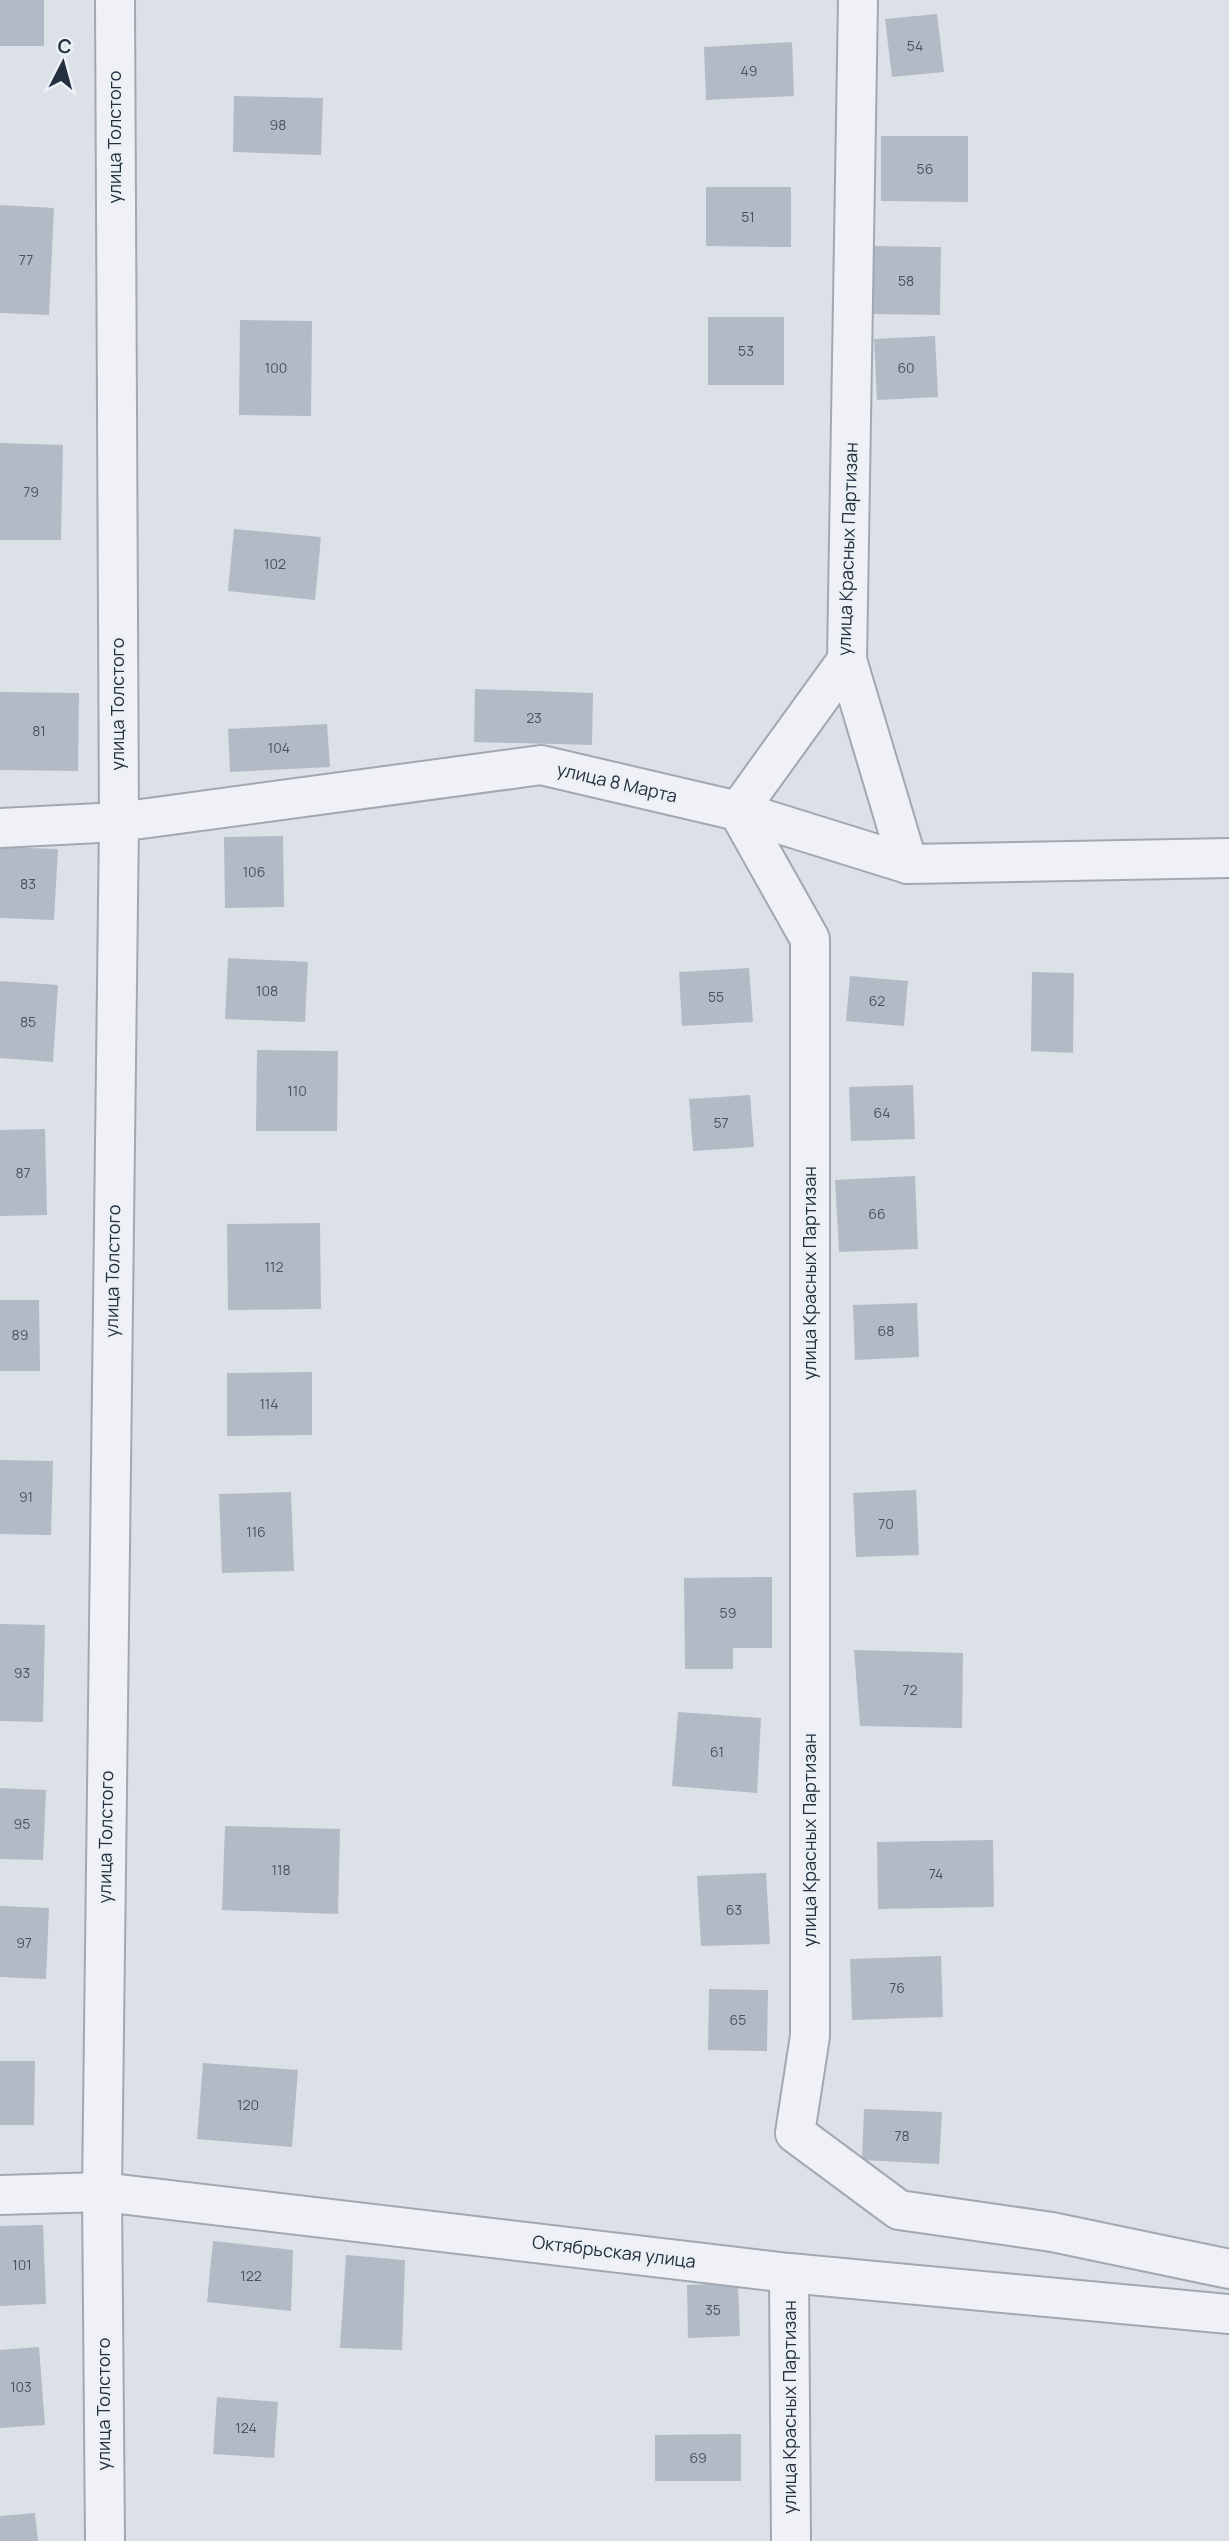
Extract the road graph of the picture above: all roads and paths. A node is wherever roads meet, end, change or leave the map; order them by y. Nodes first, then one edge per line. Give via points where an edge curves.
1 (115, 0) edge
2 (858, 0) edge
3 (847, 660) junction
4 (738, 811) junction
5 (119, 822) junction
6 (0, 828) edge
7 (1229, 858) edge
8 (908, 864) junction
9 (102, 2192) junction
10 (0, 2195) edge
11 (1229, 2269) edge
12 (789, 2273) junction
13 (1229, 2314) edge
14 (105, 2541) edge
15 (791, 2541) edge

1 - 5 street, улица Толстого
2 - 3 street, улица Красных Партизан
3 - 4 street, улица Красных Партизан
3 - 8 street
4 - 5 street, улица 8 Марта via 541,765
4 - 8 street, улица 8 Марта
4 - 11 street, улица Красных Партизан via 810,939 810,2036 795,2133 899,2210 1052,2232
5 - 6 street, улица 8 Марта
5 - 9 street, улица Толстого
7 - 8 street, улица 8 Марта
9 - 10 street, Октябрьская улица
9 - 12 street, Октябрьская улица
9 - 14 street, улица Толстого
12 - 13 street, Октябрьская улица
12 - 15 street, улица Красных Партизан

